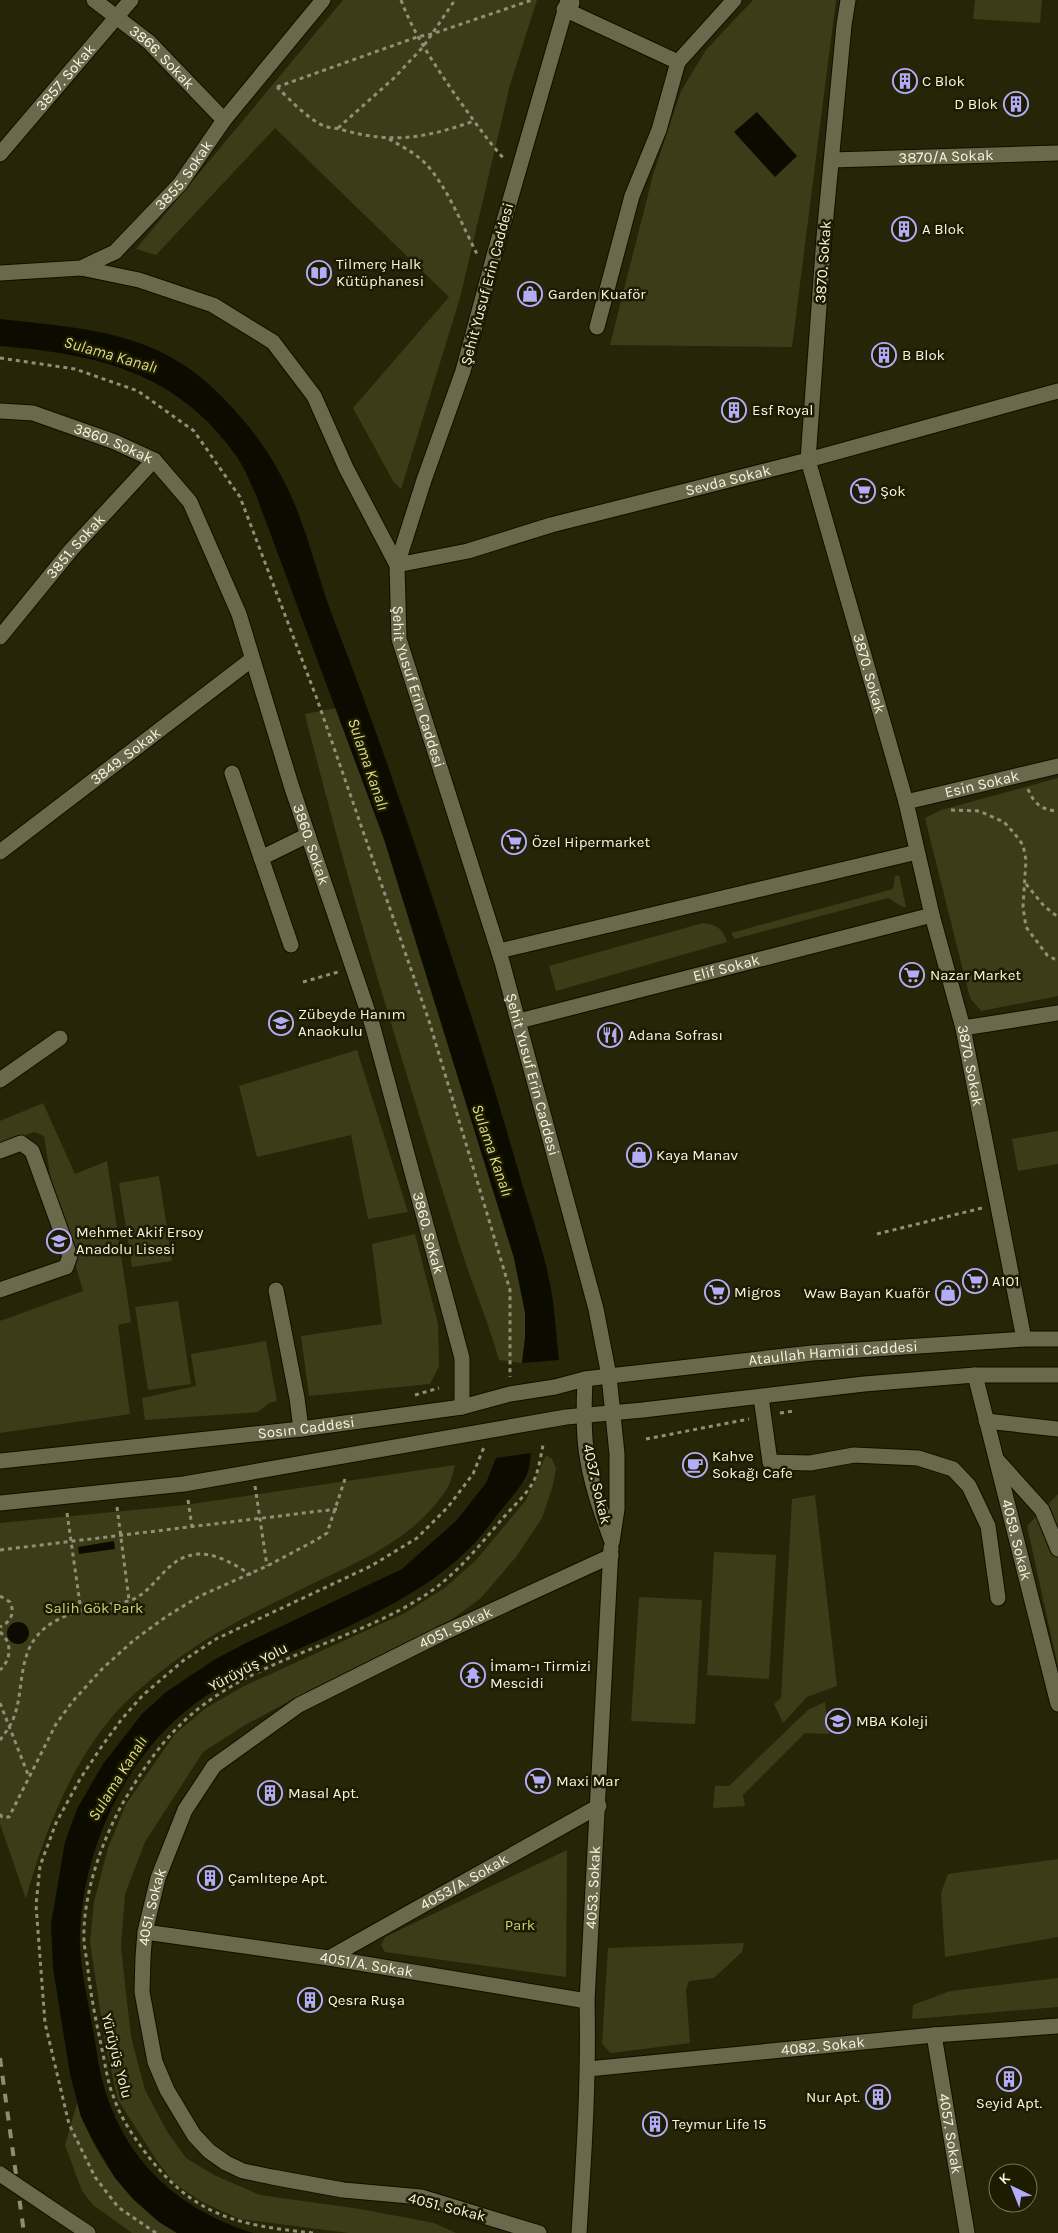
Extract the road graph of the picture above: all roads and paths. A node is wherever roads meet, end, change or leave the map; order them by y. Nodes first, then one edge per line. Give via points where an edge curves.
1 (94, 0) edge
2 (131, 0) edge
3 (323, 0) edge
4 (401, 0) edge
5 (455, 0) edge
6 (532, 0) edge
7 (734, 0) edge
8 (848, 0) edge
9 (569, 3) edge
10 (117, 16) junction
11 (432, 34) junction
12 (417, 37) junction
13 (423, 47) junction
14 (678, 62) junction
15 (262, 72) junction
16 (277, 87) junction
17 (224, 120) junction
18 (474, 121) junction
19 (337, 128) junction
20 (386, 138) junction
21 (1058, 153) edge
22 (0, 154) edge
23 (832, 160) junction
24 (517, 173) junction
25 (81, 268) junction
26 (0, 273) edge
27 (488, 275) junction
28 (597, 327) dead end
29 (0, 358) edge
30 (1058, 391) edge
31 (0, 410) edge
32 (154, 460) junction
33 (808, 460) junction
34 (397, 565) junction
35 (0, 637) edge
36 (251, 660) junction
37 (1058, 766) edge
38 (232, 773) dead end
39 (1022, 774) junction
40 (923, 798) junction
41 (906, 802) junction
42 (1058, 811) edge
43 (308, 835) junction
44 (0, 852) edge
45 (917, 852) junction
46 (261, 858) junction
47 (1025, 883) junction
48 (932, 915) junction
49 (1058, 917) edge
50 (291, 945) dead end
51 (499, 950) junction
52 (1058, 961) edge
53 (353, 968) junction
54 (302, 982) dead end
55 (1058, 1013) edge
56 (519, 1021) junction
57 (963, 1028) junction
58 (60, 1038) dead end
59 (0, 1080) edge
60 (0, 1151) edge
61 (998, 1204) junction
62 (878, 1234) dead end
63 (0, 1290) edge
64 (276, 1290) dead end
65 (1024, 1338) junction
66 (1058, 1339) edge
67 (1058, 1374) edge
68 (975, 1375) junction
69 (608, 1376) junction
70 (585, 1379) junction
71 (516, 1393) junction
72 (761, 1396) junction
73 (462, 1407) junction
74 (799, 1410) dead end
75 (611, 1413) junction
76 (584, 1416) junction
77 (763, 1416) junction
78 (986, 1421) junction
79 (301, 1429) junction
80 (1058, 1429) edge
81 (646, 1439) dead end
82 (543, 1445) dead end
83 (994, 1457) junction
84 (0, 1461) edge
85 (346, 1476) dead end
86 (256, 1490) dead end
87 (188, 1498) dead end
88 (0, 1503) edge
89 (117, 1506) dead end
90 (336, 1509) junction
91 (67, 1511) dead end
92 (261, 1519) junction
93 (192, 1527) junction
94 (121, 1536) junction
95 (71, 1542) junction
96 (611, 1549) junction
97 (1058, 1549) edge
98 (0, 1550) edge
99 (267, 1566) junction
100 (251, 1575) junction
101 (0, 1596) edge
102 (998, 1598) dead end
103 (129, 1600) junction
104 (81, 1611) junction
105 (0, 1627) edge
106 (0, 1632) edge
107 (0, 1670) edge
108 (0, 1703) edge
109 (1058, 1704) edge
110 (9, 1727) junction
111 (0, 1740) edge
112 (29, 1777) junction
113 (599, 1806) junction
114 (0, 1814) edge
115 (145, 1932) junction
116 (329, 1958) junction
117 (587, 2001) junction
118 (1058, 2026) edge
119 (934, 2035) junction
120 (588, 2069) junction
121 (0, 2174) edge
122 (88, 2233) edge
123 (313, 2233) edge
124 (539, 2233) edge
125 (578, 2233) edge
126 (967, 2233) edge

1 - 10 street, 3866. Sokak
2 - 10 street, 3857. Sokak
3 - 15 street, 3855. Sokak
4 - 12 path
5 - 11 path
6 - 11 path
7 - 14 street
8 - 23 street, 3870. Sokak
9 - 14 street
9 - 24 street, Şehit Yusuf Erin Caddesi
10 - 17 street, 3866. Sokak via 149,42
10 - 22 street, 3857. Sokak
11 - 12 path
11 - 13 path
12 - 13 path
12 - 16 path
13 - 18 path
13 - 19 path via 394,78
14 - 28 street via 659,130 632,196
15 - 16 path
15 - 17 street, 3855. Sokak
16 - 19 path via 323,126
17 - 25 street, 3855. Sokak via 180,184 115,252
18 - 20 path via 441,133 406,139
18 - 24 path
19 - 20 path
20 - 27 path via 424,162 437,178
21 - 23 street, 3870/A Sokak
23 - 33 street, 3870. Sokak
24 - 27 street, Şehit Yusuf Erin Caddesi
25 - 26 street, 3855. Sokak
25 - 34 street via 139,280 213,305 273,342 314,396 346,468
27 - 34 street, Şehit Yusuf Erin Caddesi via 463,371
29 - 71 path via 75,369 138,391 194,431 240,497 317,699 426,1012 510,1290
30 - 33 street, Sevda Sokak
31 - 32 street, 3860. Sokak via 33,413 115,442
32 - 35 street, 3851. Sokak via 72,550
32 - 36 street, 3860. Sokak via 190,502 238,614
33 - 34 street, Sevda Sokak via 551,525 468,551
33 - 41 street, 3870. Sokak
34 - 51 street, Şehit Yusuf Erin Caddesi via 399,639
36 - 43 street, 3860. Sokak
36 - 44 street, 3849. Sokak
37 - 39 street, Esin Sokak
38 - 46 street
39 - 40 street, Esin Sokak
39 - 42 path via 1031,797 1040,807
40 - 41 street, Esin Sokak
40 - 47 path via 950,810 979,811 1004,822 1023,845
41 - 45 street, 3870. Sokak
43 - 46 street
43 - 53 street, 3860. Sokak
45 - 48 street, 3870. Sokak
45 - 51 street
46 - 50 street
47 - 49 path
47 - 52 path via 1023,908 1026,927 1047,954
48 - 56 street, Elif Sokak
48 - 57 street, 3870. Sokak
51 - 56 street, Şehit Yusuf Erin Caddesi
53 - 54 path
53 - 73 street, 3860. Sokak via 372,1024 462,1358
55 - 57 street
56 - 69 street, Şehit Yusuf Erin Caddesi via 593,1299
57 - 61 street, 3870. Sokak
58 - 59 street
60 - 63 street via 21,1143 32,1151 70,1256 66,1267
61 - 62 path
61 - 65 street, 3870. Sokak
64 - 79 street
65 - 66 street, Ataullah Hamidi Caddesi
65 - 69 street, Ataullah Hamidi Caddesi via 812,1353
67 - 68 street
68 - 72 street
68 - 78 street, 4059. Sokak
69 - 70 street, Sosın Caddesi
69 - 75 street, 4037. Sokak
70 - 71 street, Sosın Caddesi
70 - 76 street, 4037. Sokak
71 - 73 street, Sosın Caddesi
72 - 75 street
72 - 77 street
73 - 79 street, Sosın Caddesi
74 - 77 path
75 - 76 street
75 - 96 street, 4037. Sokak via 617,1454 618,1509
76 - 88 street via 497,1428 184,1484
76 - 96 street, 4037. Sokak via 586,1449
77 - 81 path
77 - 102 street via 770,1462 810,1463 854,1455 918,1458 953,1469 969,1486 988,1526
78 - 80 street
78 - 83 street, 4059. Sokak
79 - 84 street, Sosın Caddesi
82 - 123 path, Yürüyüş Yolu via 535,1477 524,1496 466,1562 442,1583 388,1615 223,1691 176,1728 140,1771 103,1845 91,1888 84,1942 90,1990 107,2071 113,2097 122,2116 154,2165 203,2208 238,2222
83 - 97 street via 1042,1510
83 - 109 street, 4059. Sokak
85 - 90 path
86 - 92 path
87 - 93 path
89 - 94 path
90 - 92 path
90 - 99 path via 327,1532
91 - 95 path
92 - 93 path
92 - 99 path
93 - 94 path
94 - 95 path
94 - 103 path
95 - 98 path
95 - 104 path
96 - 113 street, 4053. Sokak
96 - 115 street, 4051. Sokak via 299,1705 214,1766 185,1810 158,1878
99 - 100 path
100 - 103 path via 215,1557 187,1556 175,1561 144,1591
100 - 112 path via 200,1596 167,1616 102,1669 56,1724
101 - 105 path via 10,1602 12,1612 9,1621
103 - 104 path
104 - 110 path via 50,1624 30,1646 15,1714
106 - 107 path via 8,1643 9,1651 8,1659
108 - 110 path
110 - 111 path
110 - 112 path
112 - 114 path via 10,1817 6,1819
113 - 116 street, 4053/A. Sokak
113 - 117 street, 4053. Sokak
115 - 116 street, 4051/A. Sokak
115 - 124 street, 4051. Sokak via 142,1992 155,2062 181,2116 209,2151 243,2172 343,2190 421,2197
116 - 117 street, 4051/A. Sokak
117 - 120 street, 4053. Sokak
118 - 119 street, 4082. Sokak
119 - 120 street, 4082. Sokak
119 - 126 street, 4057. Sokak
120 - 125 street, 4053. Sokak
121 - 122 street, bridge

